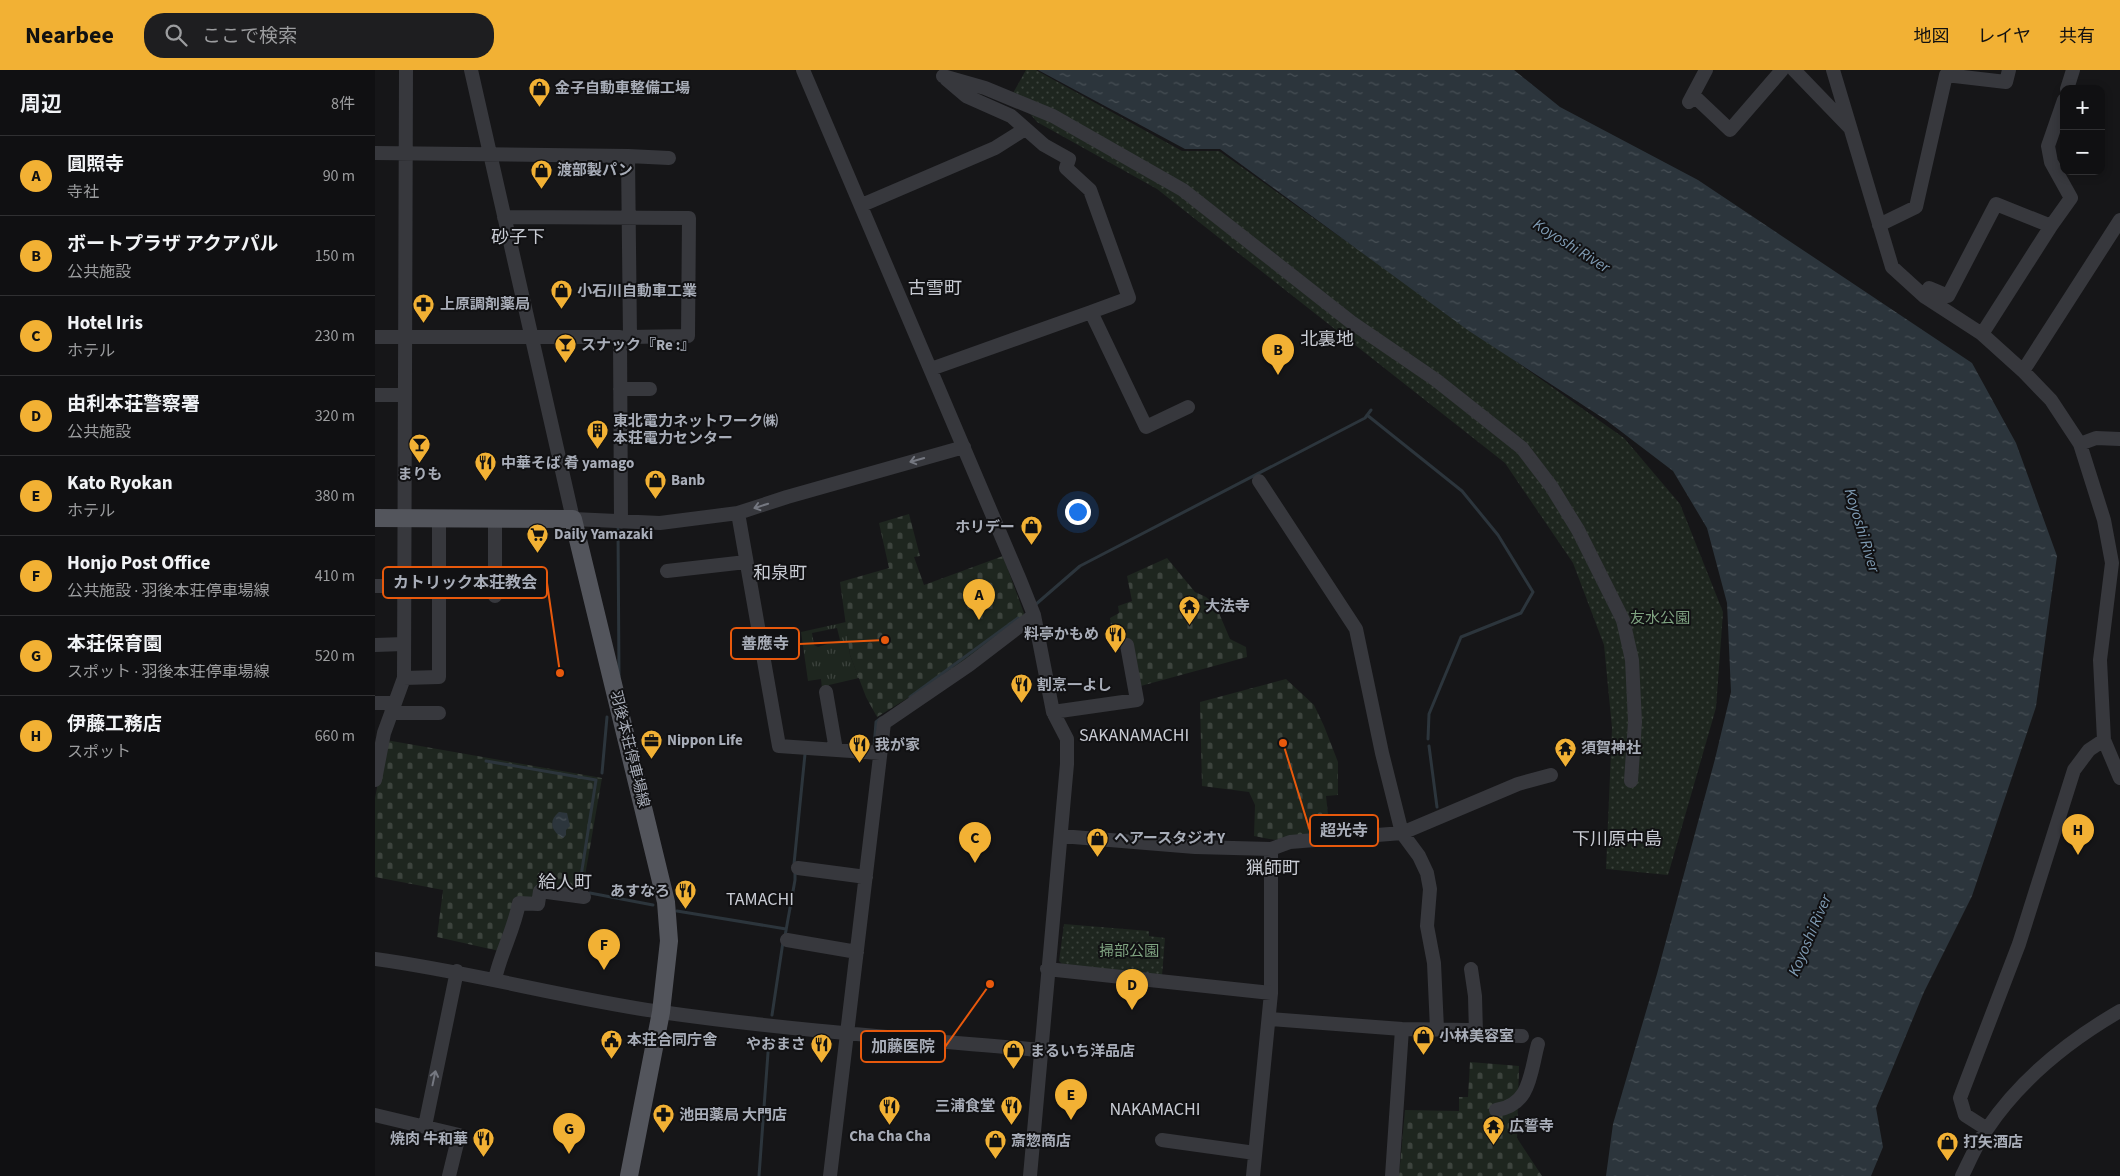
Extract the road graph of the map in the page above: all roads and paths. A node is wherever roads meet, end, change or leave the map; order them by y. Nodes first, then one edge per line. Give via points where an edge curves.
1 (406, 70) edge
2 (471, 70) edge
3 (803, 70) edge
4 (1707, 70) edge
5 (1782, 70) edge
6 (1794, 70) edge
7 (1833, 70) edge
8 (2009, 70) edge
9 (2073, 70) edge
10 (940, 73) edge
11 (2068, 85) edge
12 (2060, 111) edge
13 (1025, 128) junction
14 (1852, 131) junction
15 (375, 153) edge
16 (405, 153) junction
17 (491, 153) junction
18 (628, 156) junction
19 (669, 158) dead end
20 (862, 205) junction
21 (505, 217) junction
22 (627, 217) junction
23 (2120, 220) edge
24 (1879, 226) junction
25 (2051, 226) junction
26 (1925, 297) junction
27 (1091, 312) junction
28 (1982, 334) junction
29 (532, 335) junction
30 (375, 337) edge
31 (405, 337) junction
32 (931, 369) junction
33 (2023, 371) junction
34 (620, 389) junction
35 (650, 389) dead end
36 (375, 395) edge
37 (405, 395) junction
38 (1188, 407) dead end
39 (2120, 439) edge
40 (2080, 444) junction
41 (964, 447) junction
42 (1259, 482) dead end
43 (738, 513) junction
44 (375, 518) edge
45 (439, 518) junction
46 (495, 518) junction
47 (573, 518) junction
48 (404, 519) junction
49 (621, 522) junction
50 (746, 562) junction
51 (667, 571) dead end
52 (375, 586) edge
53 (404, 586) junction
54 (495, 596) dead end
55 (1034, 615) junction
56 (405, 644) junction
57 (375, 645) edge
58 (1127, 645) dead end
59 (405, 678) junction
60 (827, 692) dead end
61 (375, 703) edge
62 (393, 708) junction
63 (1053, 712) junction
64 (439, 713) dead end
65 (379, 733) edge
66 (2104, 740) junction
67 (836, 750) junction
68 (880, 753) junction
69 (1551, 775) dead end
70 (2120, 778) edge
71 (375, 780) edge
72 (1631, 781) dead end
73 (1402, 833) junction
74 (1061, 836) junction
75 (1271, 849) junction
76 (798, 868) dead end
77 (866, 878) junction
78 (585, 896) dead end
79 (787, 940) dead end
80 (857, 952) junction
81 (375, 959) edge
82 (1047, 968) junction
83 (1471, 970) dead end
84 (457, 971) junction
85 (495, 979) junction
86 (1271, 993) junction
87 (2120, 1011) edge
88 (661, 1012) junction
89 (1269, 1019) junction
90 (1402, 1028) junction
91 (1437, 1029) junction
92 (846, 1033) junction
93 (1476, 1034) junction
94 (1522, 1036) dead end
95 (1538, 1044) dead end
96 (1041, 1050) junction
97 (1496, 1110) dead end
98 (375, 1114) edge
99 (425, 1126) junction
100 (1987, 1129) junction
101 (1163, 1140) dead end
102 (1255, 1153) junction
103 (449, 1176) edge
104 (629, 1176) edge
105 (830, 1176) edge
106 (1030, 1176) edge
107 (1253, 1176) edge
108 (1392, 1176) edge
109 (1962, 1176) edge

1 - 16 street
2 - 17 street
3 - 20 street
4 - 5 street via 1691,99 1730,130
6 - 14 street
7 - 14 street
8 - 24 street via 2006,82 1946,75 1916,207
9 - 11 street
10 - 13 street via 966,96 1011,116
10 - 72 street via 1053,116 1183,190 1351,322 1407,359 1522,448 1551,486 1578,530 1623,620 1631,660 1635,722
12 - 25 street via 2047,146 2051,162 2071,198
13 - 20 street via 995,148
13 - 27 street via 1044,145 1069,159 1066,168 1090,190 1114,256 1129,298
14 - 24 street
15 - 16 street
16 - 17 street
16 - 31 street
17 - 18 street
17 - 21 street
18 - 19 street
18 - 22 street
20 - 32 street
21 - 22 street
21 - 29 street
22 - 22 street via 689,218 688,336 630,337
23 - 33 street
24 - 26 street via 1892,266
25 - 26 street via 1996,204 1948,296 1929,288
25 - 28 street
26 - 28 street
27 - 32 street
27 - 38 street via 1146,427
28 - 33 street
29 - 31 street
29 - 34 street via 620,337
29 - 47 street
30 - 31 street
31 - 37 street
32 - 41 street
33 - 40 street via 2051,400
34 - 35 street
34 - 49 street
36 - 37 street
37 - 48 street
39 - 40 street via 2096,438
40 - 66 street via 2104,520 2112,563 2100,660
41 -> 43 street
41 - 55 street
42 - 73 street via 1356,629 1381,753
43 - 49 street via 681,522
43 - 50 street
44 - 48 main road
45 - 46 main road
45 - 48 main road
45 - 59 street via 439,677
46 - 47 main road
46 - 54 street
47 - 49 street
47 - 88 main road, 羽後本荘停車場線 via 665,902 669,940
48 - 53 street
50 - 51 street
50 - 67 street via 779,746
52 - 53 street
53 - 56 street
55 - 63 street
55 - 68 street via 969,665 883,723
56 - 57 street
56 - 59 street
58 - 63 street via 1137,700
59 - 62 street
60 - 67 street
61 - 62 street
62 - 64 street
62 - 65 street
63 - 74 street via 1067,740
65 - 71 street
66 - 70 street
66 - 100 street via 2089,750 2074,770 2019,944 1963,1090 1961,1098 1965,1115
67 - 68 street
68 - 77 street
69 - 73 street via 1518,784
73 - 75 street via 1290,842
73 - 91 street via 1419,856 1431,889 1427,926 1434,963
74 - 75 street
74 - 82 street
75 - 86 street
76 - 77 street
77 - 80 street
78 - 85 street via 540,890 538,904 519,903 514,929 501,955
79 - 80 street
80 - 92 street
81 - 84 street
82 - 86 street
82 - 96 street
83 - 93 street
84 - 85 street
99 -> 84 street
85 - 88 street
86 - 89 street
87 - 100 street via 2080,1036 2044,1066
88 - 92 street
88 - 104 main road, 羽後本荘停車場線
89 - 90 street
89 - 102 street
90 - 91 street
90 - 108 street
91 - 93 street via 1468,1030
92 - 96 street
92 - 105 street
93 - 94 street
95 - 97 street via 1522,1098 1509,1108
96 - 106 street
98 - 99 street
99 - 103 street via 459,1135
100 - 109 street
101 - 102 street
102 - 107 street

